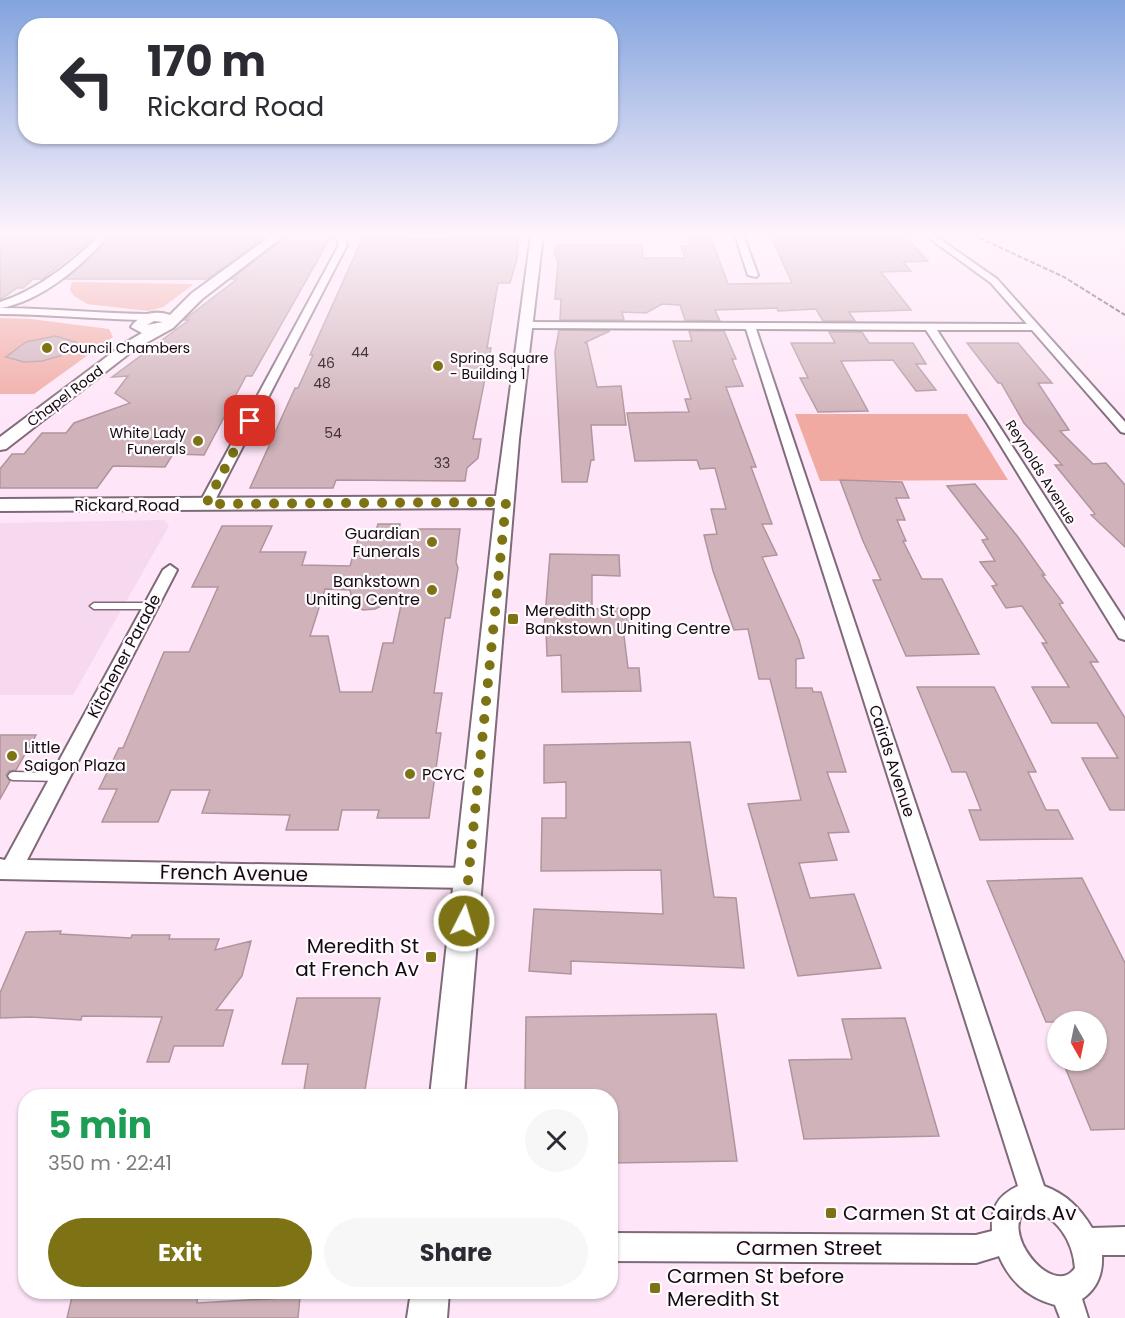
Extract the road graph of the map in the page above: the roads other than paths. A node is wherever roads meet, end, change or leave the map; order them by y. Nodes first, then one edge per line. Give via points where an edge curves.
1 (24, 297) edge
2 (54, 297) edge
3 (196, 297) edge
4 (316, 297) edge
5 (529, 297) edge
6 (1009, 297) edge
7 (0, 305) edge
8 (0, 311) edge
9 (78, 313) junction
10 (106, 317) junction
11 (160, 321) junction
12 (526, 325) junction
13 (929, 326) junction
14 (139, 327) junction
15 (750, 327) junction
16 (1036, 327) junction
17 (130, 346) junction
18 (1125, 429) edge
19 (0, 445) edge
20 (506, 502) junction
21 (206, 504) junction
22 (0, 505) edge
23 (170, 570) dead end
24 (94, 606) dead end
25 (152, 606) junction
26 (1125, 634) edge
27 (12, 776) dead end
28 (60, 777) junction
29 (5, 869) edge
30 (468, 878) junction
31 (448, 1089) edge
32 (1034, 1195) junction
33 (1007, 1240) junction
34 (1125, 1241) edge
35 (1084, 1242) junction
36 (618, 1247) edge
37 (429, 1299) edge
38 (1069, 1305) edge
39 (427, 1318) edge

1 - 7 street
2 - 9 street
3 - 11 street, Chapel Road
4 - 21 street
5 - 12 street
6 - 16 street
8 - 9 street
9 - 10 street
10 - 11 street
10 - 14 street
11 - 14 street via 147,331
11 - 17 street, Chapel Road
12 - 15 street
12 - 20 street
13 - 15 street
13 - 16 street
13 - 26 street, Reynolds Avenue
14 - 17 street, Chapel Road
15 - 32 street, Cairds Avenue
16 - 18 street
17 - 19 street, Chapel Road
20 - 21 street, Rickard Road
20 - 30 street
21 - 22 street, Rickard Road
23 - 25 street, Kitchener Parade
24 - 25 lane
25 - 28 street, Kitchener Parade
27 - 28 lane
28 - 29 street, Kitchener Parade
29 - 30 street, French Avenue
30 - 31 street
32 - 33 street via 1023,1196 1010,1206 1005,1225
32 - 35 street via 1061,1208
33 - 36 street, Carmen Street via 976,1249
33 - 38 street via 1018,1264
34 - 35 street
35 - 38 street via 1086,1273
37 - 39 street

